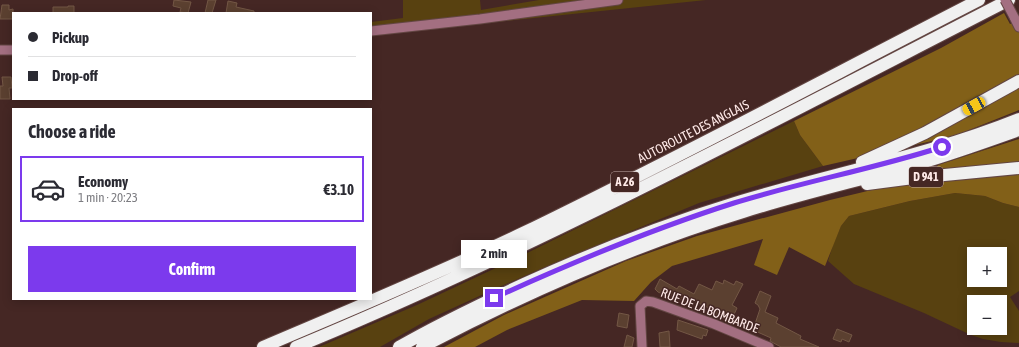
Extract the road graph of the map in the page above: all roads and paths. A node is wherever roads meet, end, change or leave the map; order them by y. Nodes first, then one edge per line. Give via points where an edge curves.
1 (618, 0) edge
2 (979, 0) edge
3 (1005, 0) edge
4 (1009, 0) edge
5 (1019, 27) edge
6 (372, 31) edge
7 (0, 50) edge
8 (12, 50) edge
9 (1018, 81) edge
10 (1019, 119) edge
11 (1019, 130) edge
12 (1019, 168) edge
13 (833, 182) junction
14 (263, 347) edge
15 (296, 347) edge
16 (399, 347) edge
17 (422, 347) edge
18 (642, 347) edge
19 (769, 347) edge

1 - 6 street
2 - 14 highway, AUTOROUTE DES ANGLAIS / A 26 via 521,233 377,299
3 - 5 street, bridge
4 - 15 highway, A 26 via 631,194 385,310
7 - 8 street
9 - 13 highway, D 941 via 925,133 853,166
10 - 13 highway, D 941
11 - 13 highway, D 941 via 933,159
12 - 13 highway, D 941 via 913,178 852,187
13 - 16 highway, D 941 via 736,203 655,229 480,304
13 - 17 highway, D 941 via 659,240 571,275
18 - 19 street, RUE DE LA BOMBARDE via 640,306 646,302 714,324

